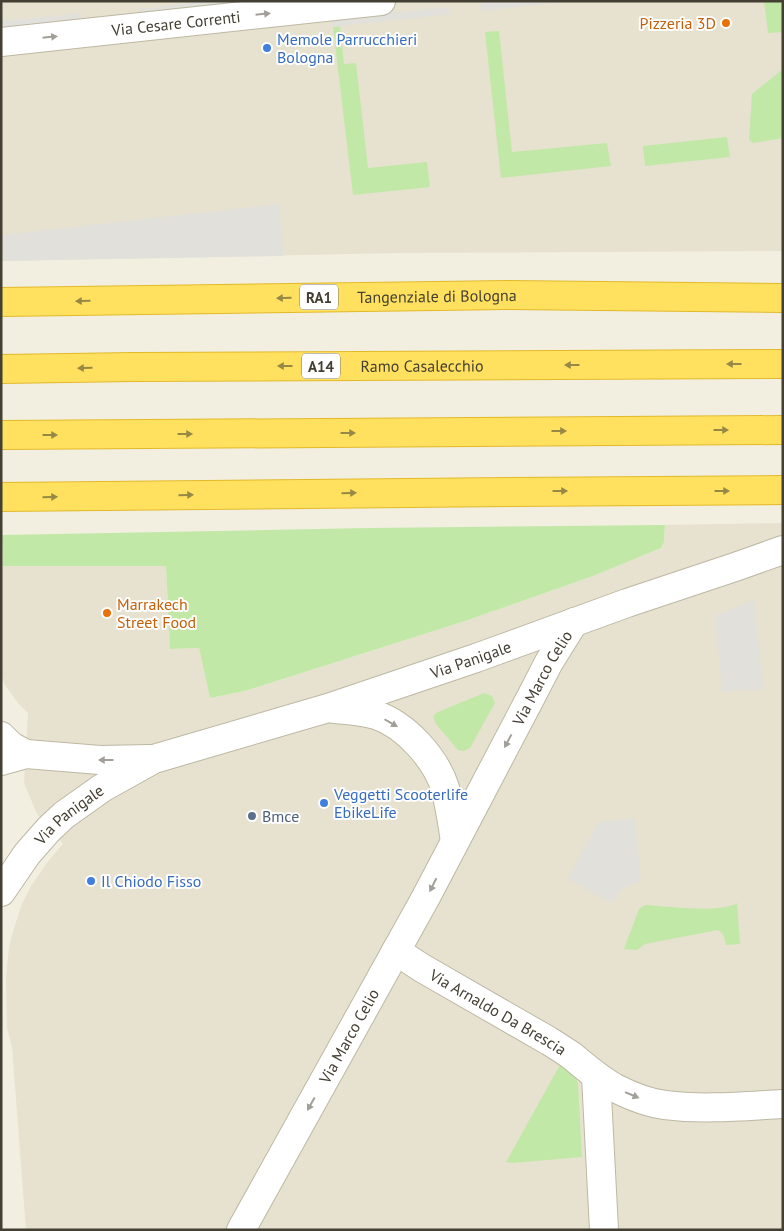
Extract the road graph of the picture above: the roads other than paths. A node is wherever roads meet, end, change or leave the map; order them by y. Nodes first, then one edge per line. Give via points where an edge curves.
1 (381, 1) edge
2 (1, 42) edge
3 (783, 286) edge
4 (508, 295) junction
5 (783, 298) edge
6 (1, 302) edge
7 (783, 364) edge
8 (1, 369) edge
9 (783, 430) edge
10 (1, 435) edge
11 (783, 490) edge
12 (1, 497) edge
13 (783, 550) edge
14 (574, 622) junction
15 (328, 708) junction
16 (1, 736) edge
17 (14, 758) edge
18 (154, 759) junction
19 (455, 841) junction
20 (1, 892) edge
21 (396, 951) junction
22 (596, 1076) junction
23 (783, 1104) edge
24 (241, 1230) edge
25 (604, 1230) edge

2 -> 1 street, Via Cesare Correnti
3 - 4 highway, RA1
4 - 5 highway, Tangenziale di Bologna / RA1
4 -> 6 highway, Tangenziale di Bologna / RA1
7 -> 8 highway, Ramo Casalecchio / A14
10 -> 9 highway
12 -> 11 highway
13 - 14 street, Via Panigale
14 - 15 street, Via Panigale
14 -> 19 street, Via Marco Celio via 549,662
15 - 18 street, Via Panigale
15 -> 19 street via 378,716 417,742 432,760 444,786
16 - 17 street, Via Panigale via 11,746
18 -> 17 street, Via Panigale
18 - 20 street, Via Panigale via 102,788 64,815 27,854
19 -> 21 street, Via Marco Celio
21 - 22 street, Via Arnaldo Da Brescia via 570,1054
21 -> 24 street, Via Marco Celio
22 -> 23 street, Via Arnaldo Da Brescia via 638,1098 663,1105
22 - 25 street

